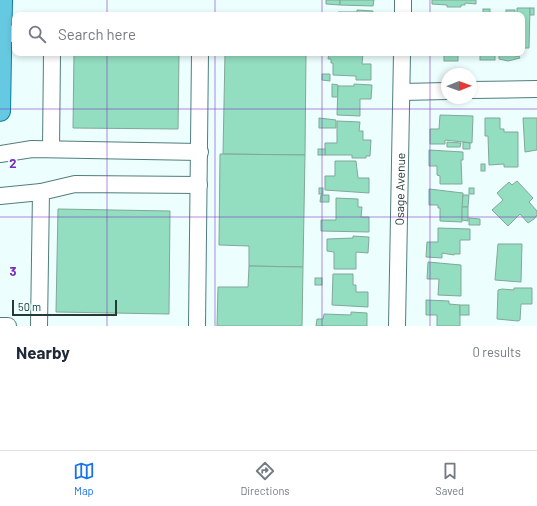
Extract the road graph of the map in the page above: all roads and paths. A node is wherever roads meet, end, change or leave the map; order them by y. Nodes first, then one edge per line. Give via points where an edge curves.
1 (2, 0) edge
2 (403, 0) edge
3 (403, 12) edge
4 (8, 34) edge
5 (52, 56) edge
6 (200, 56) edge
7 (402, 56) edge
8 (537, 89) edge
9 (477, 90) edge
10 (441, 91) edge
11 (402, 92) junction
12 (0, 111) edge
13 (51, 149) junction
14 (200, 152) junction
15 (0, 154) edge
16 (199, 185) junction
17 (41, 192) junction
18 (0, 196) edge
19 (0, 326) edge
20 (8, 326) edge
21 (39, 326) edge
22 (197, 326) edge
23 (397, 326) edge

1 - 4 main road
2 - 3 street
4 - 12 main road
5 - 13 street
6 - 14 street
7 - 11 street, Osage Avenue
8 - 9 street
10 - 11 street
11 - 23 street, Osage Avenue
13 - 14 street
13 - 15 street
14 - 16 street
16 - 17 street via 75,184
16 - 22 street
17 - 18 street
17 - 21 street
19 - 20 street

